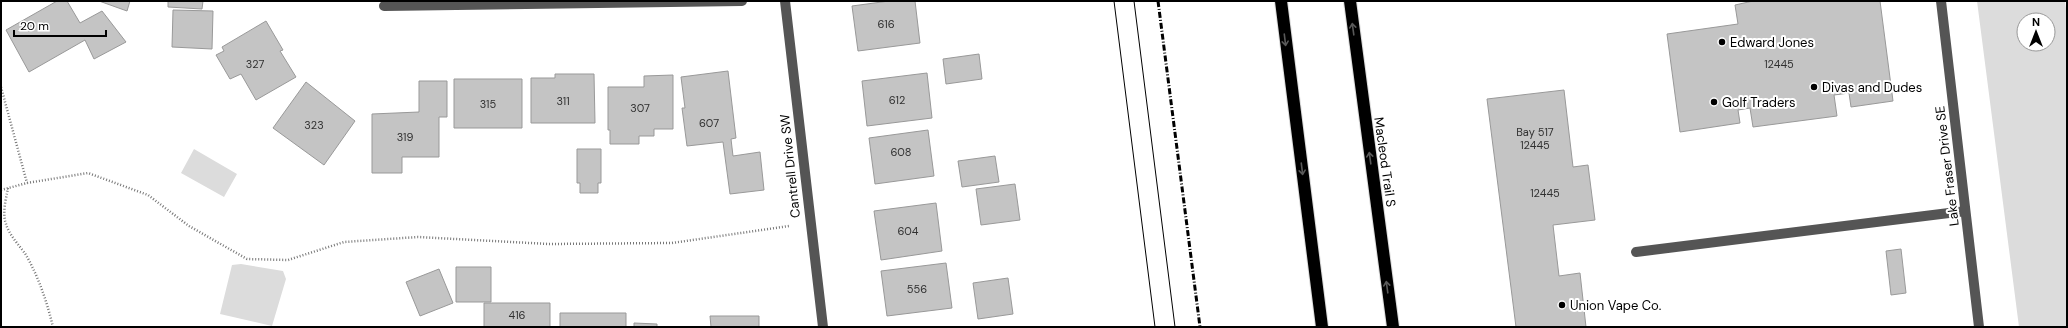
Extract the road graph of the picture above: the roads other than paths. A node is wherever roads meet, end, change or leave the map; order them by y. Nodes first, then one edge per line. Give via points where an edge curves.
1 (742, 1) edge
2 (785, 1) edge
3 (1280, 1) edge
4 (1350, 1) edge
5 (1941, 1) edge
6 (384, 6) dead end
7 (1965, 212) junction
8 (1636, 252) dead end
9 (1393, 326) edge
10 (823, 327) edge
11 (1322, 327) edge
12 (1979, 327) edge

1 - 6 street
2 - 10 street, Cantrell Drive SW
3 -> 11 highway
9 -> 4 highway, Macleod Trail S
5 - 7 street, Lake Fraser Drive SE
7 - 8 street
7 - 12 street, Lake Fraser Drive SE

